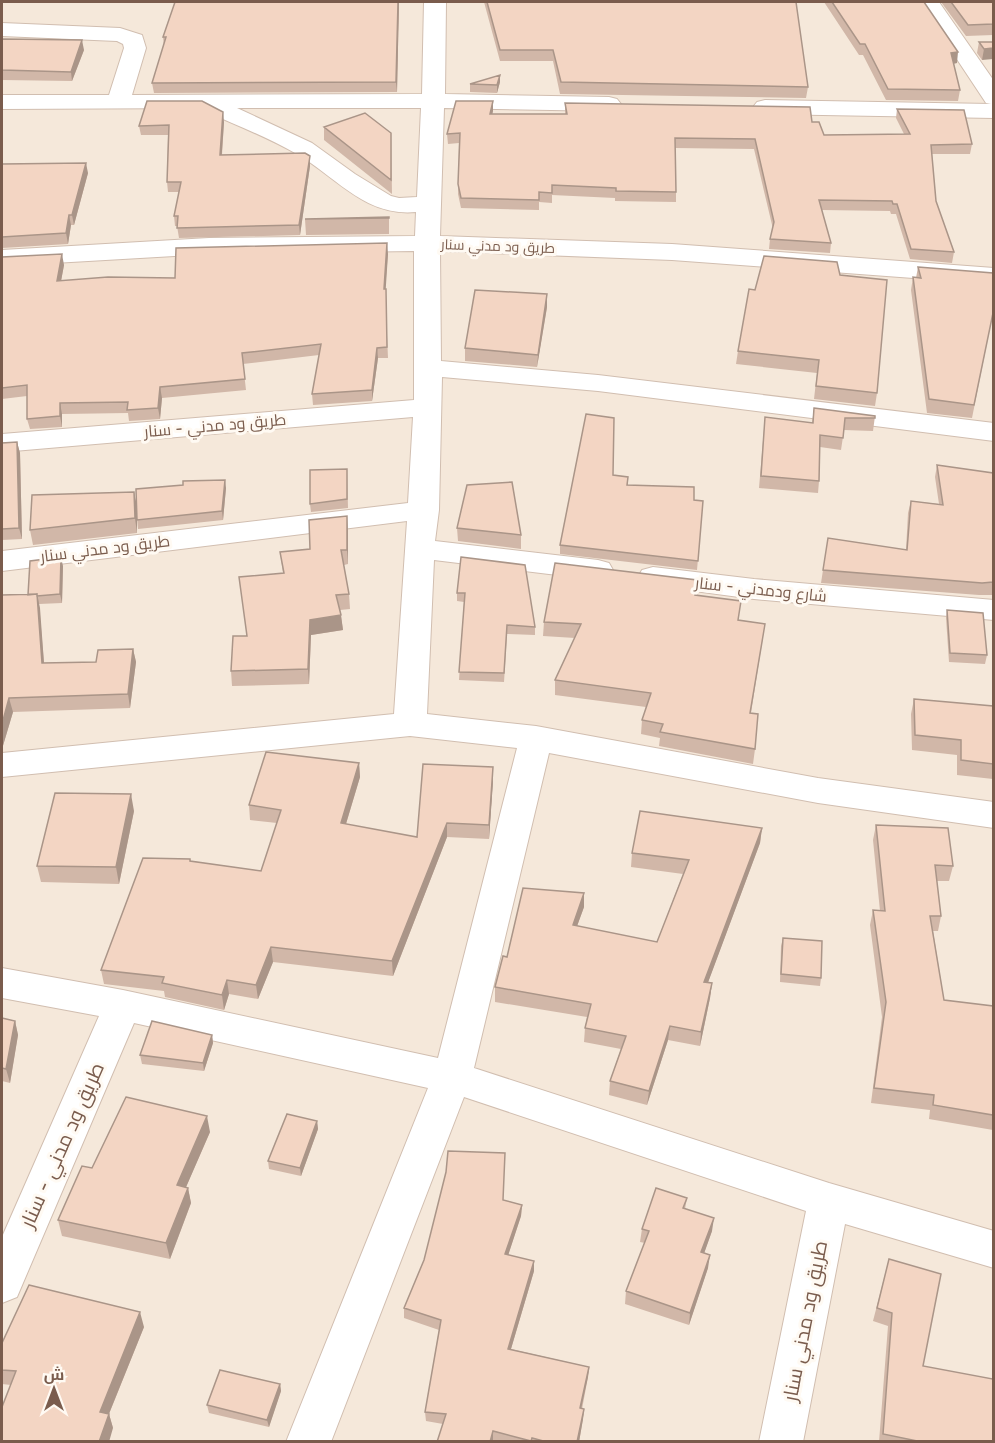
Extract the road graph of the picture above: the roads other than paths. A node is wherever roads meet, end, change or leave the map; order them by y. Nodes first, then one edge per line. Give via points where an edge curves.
1 (435, 2) edge
2 (929, 2) edge
3 (2, 29) edge
4 (982, 44) edge
5 (960, 45) junction
6 (993, 98) edge
7 (434, 101) junction
8 (2, 102) edge
9 (206, 102) junction
10 (118, 103) junction
11 (626, 105) edge
12 (745, 106) edge
13 (993, 111) edge
14 (430, 203) junction
15 (426, 243) junction
16 (2, 258) edge
17 (993, 276) edge
18 (427, 368) junction
19 (428, 407) junction
20 (993, 432) edge
21 (2, 443) edge
22 (424, 510) junction
23 (422, 549) junction
24 (2, 561) edge
25 (993, 610) edge
26 (410, 724) junction
27 (536, 738) junction
28 (2, 765) edge
29 (993, 815) edge
30 (2, 983) edge
31 (123, 1005) junction
32 (452, 1077) junction
33 (829, 1201) junction
34 (993, 1250) edge
35 (2, 1284) edge
36 (308, 1442) edge
37 (781, 1442) edge

1 - 7 street
2 - 5 street
3 - 10 street via 120,35 134,40
4 - 5 street
5 - 6 street
7 - 9 street
7 - 11 street
7 - 14 street
8 - 10 street
9 - 10 street
9 - 14 street via 304,148 382,201 398,206
12 - 13 street
14 - 15 street
15 - 16 street, طريق ود مدني سنار via 209,246
15 - 17 street, طريق ود مدني سنار via 672,252
15 - 18 street
18 - 19 street
18 - 20 street via 598,383
19 - 21 street, طريق ود مدني - سنار
19 - 22 street
22 - 23 street
22 - 24 street, طريق ود مدني سنار
23 - 25 street, شارع ودمدني - سنار via 754,589
23 - 26 street
26 - 27 street
26 - 28 street
27 - 29 street via 760,780
27 - 32 street
30 - 31 street
31 - 32 street
31 - 35 street, طريق ود مدني - سنار
32 - 33 street
32 - 36 street
33 - 34 street
33 - 37 street, طريق ود مدني سنار

